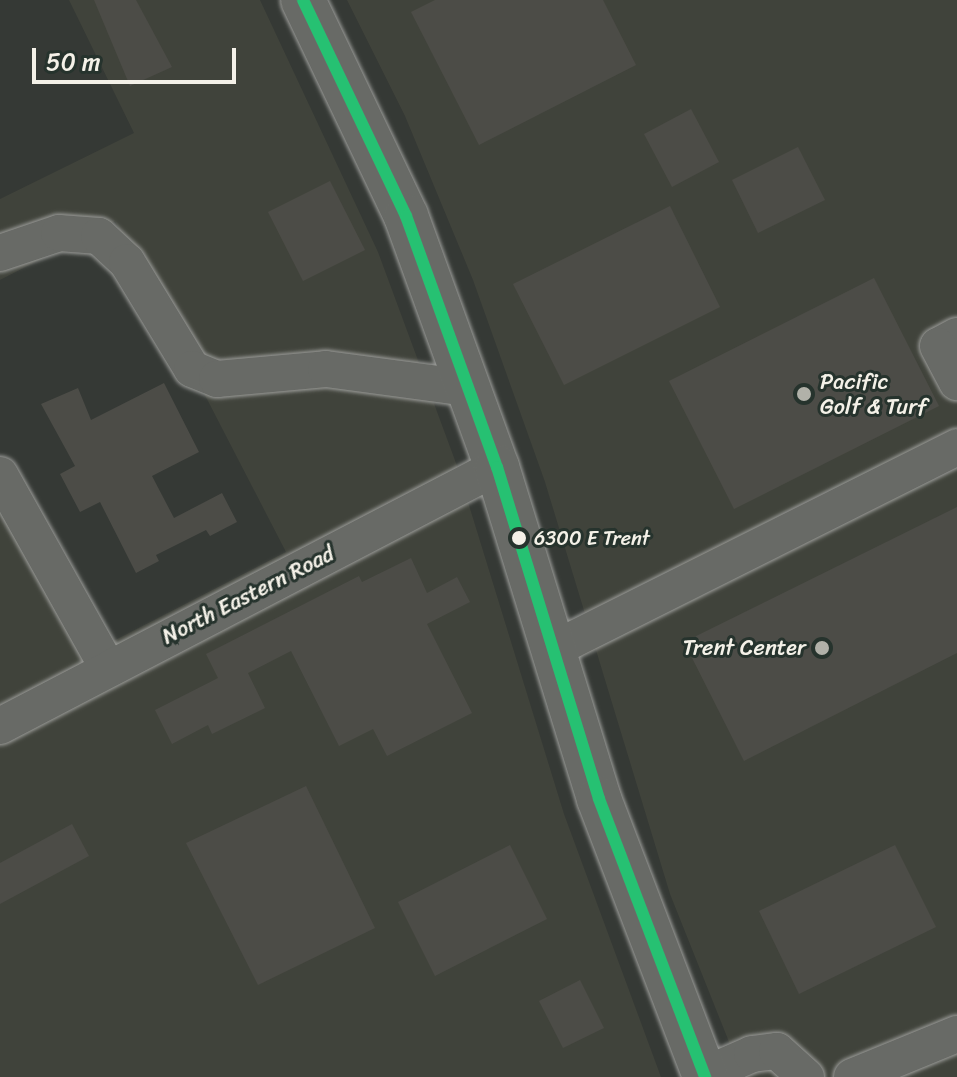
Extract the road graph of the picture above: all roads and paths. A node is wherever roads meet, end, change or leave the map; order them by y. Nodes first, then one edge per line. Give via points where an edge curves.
1 (303, 0) edge
2 (0, 253) edge
3 (957, 336) edge
4 (957, 382) edge
5 (469, 388) junction
6 (957, 447) edge
7 (497, 467) junction
8 (0, 475) edge
9 (554, 649) junction
10 (108, 668) junction
11 (0, 726) edge
12 (957, 1034) edge
13 (704, 1076) edge
14 (806, 1077) edge
15 (852, 1077) edge

1 - 5 main road via 406,216
2 - 5 lane via 13,244 59,233 99,236 127,262 192,369 217,379 326,369
3 - 4 lane via 938,346
5 - 7 main road
6 - 9 lane
7 - 9 main road
7 - 10 lane, North Eastern Road
8 - 10 lane
9 - 13 main road via 599,799
10 - 11 lane, North Eastern Road
12 - 15 lane
13 - 14 lane via 752,1054 777,1051

